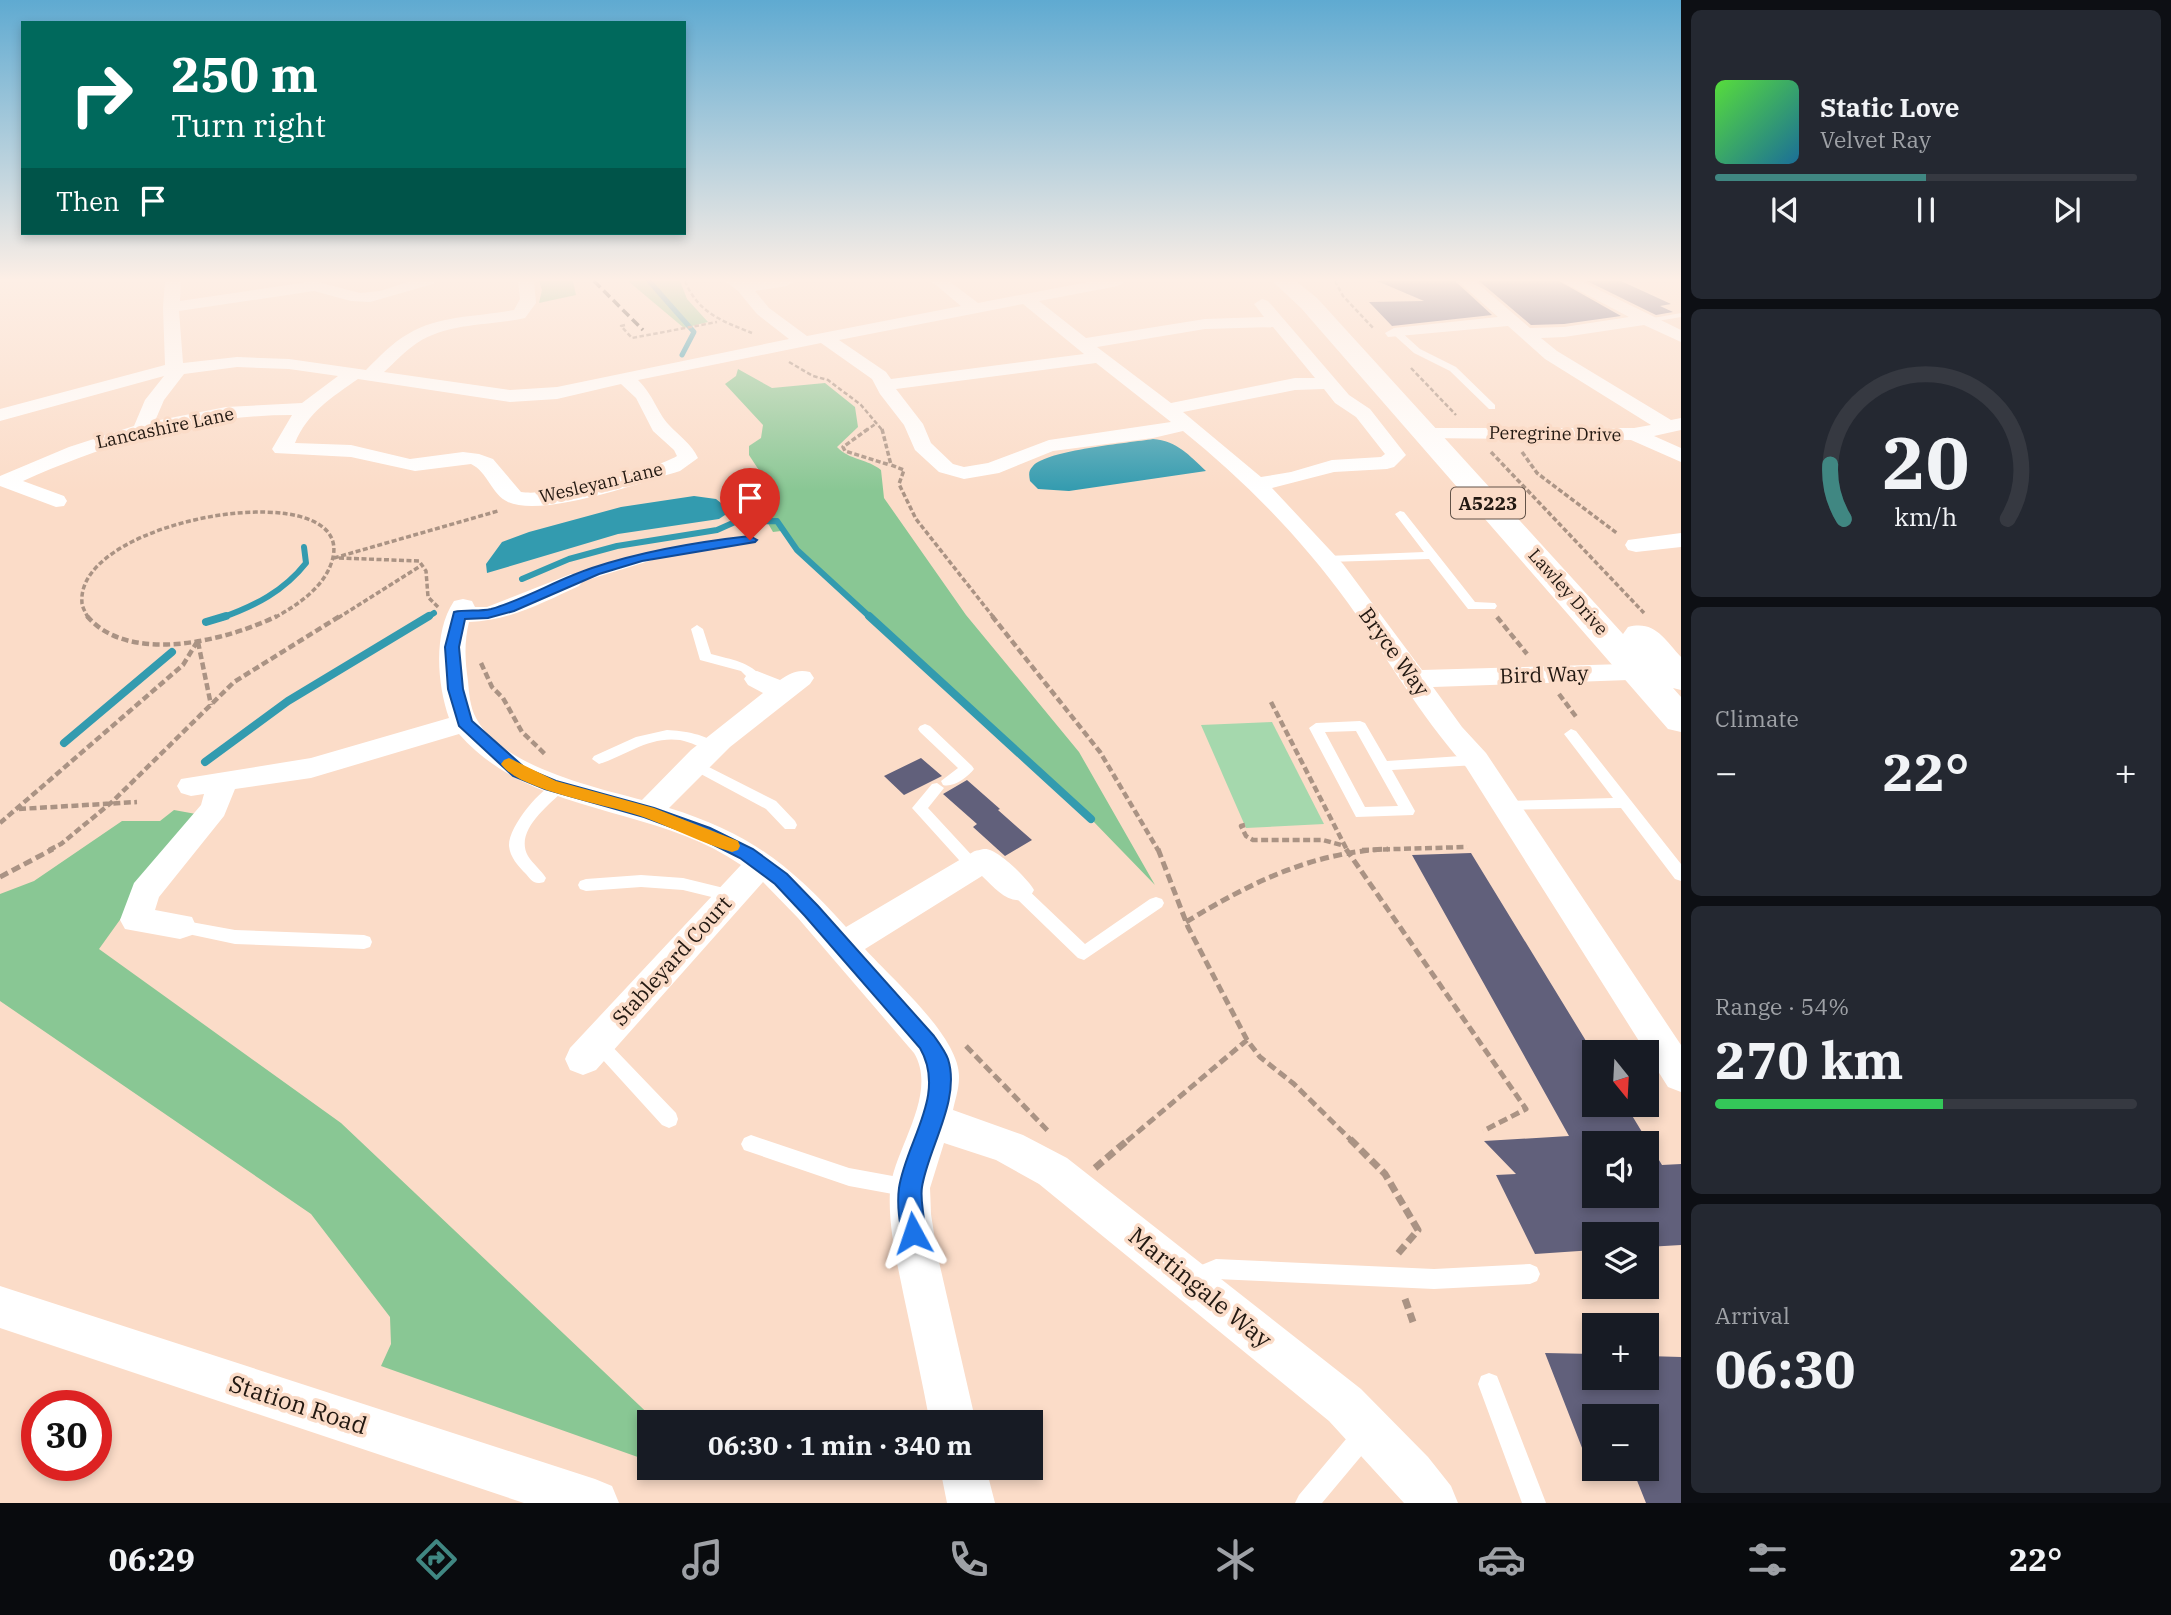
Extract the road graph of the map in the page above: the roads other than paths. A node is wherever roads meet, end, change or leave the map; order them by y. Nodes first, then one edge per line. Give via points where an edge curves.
1 (175, 351) edge
2 (394, 351) edge
3 (757, 351) edge
4 (842, 351) edge
5 (1084, 351) edge
6 (1092, 351) edge
7 (1302, 351) edge
8 (1357, 351) edge
9 (1370, 351) edge
10 (1418, 351) edge
11 (1547, 351) edge
12 (176, 368) junction
13 (362, 374) junction
14 (625, 377) junction
15 (1329, 383) junction
16 (885, 385) junction
17 (1492, 407) dead end
18 (304, 409) junction
19 (0, 415) edge
20 (1177, 417) junction
21 (1676, 426) edge
22 (143, 430) junction
23 (1438, 434) junction
24 (1634, 435) junction
25 (1681, 456) edge
26 (1255, 484) junction
27 (56, 501) dead end
28 (1400, 514) dead end
29 (750, 540) dead end
30 (1681, 540) edge
31 (1636, 545) road end
32 (1433, 555) junction
33 (1327, 559) junction
34 (571, 581) joint
35 (533, 596) junction
36 (1489, 606) road end
37 (553, 612) dead end
38 (697, 629) dead end
39 (1639, 672) junction
40 (1677, 675) edge
41 (757, 679) joint
42 (1413, 679) junction
43 (1681, 720) edge
44 (465, 723) junction
45 (925, 729) dead end
46 (1571, 734) road end
47 (701, 755) junction
48 (599, 759) dead end
49 (1476, 761) junction
50 (1383, 766) junction
51 (223, 782) junction
52 (191, 786) dead end
53 (558, 787) junction
54 (1625, 803) junction
55 (1506, 806) junction
56 (649, 812) junction
57 (790, 825) dead end
58 (761, 864) junction
59 (973, 866) junction
60 (1681, 875) edge
61 (538, 878) dead end
62 (586, 885) dead end
63 (1018, 890) joint
64 (732, 896) junction
65 (1156, 903) dead end
66 (180, 926) joint
67 (364, 942) dead end
68 (842, 946) junction
69 (591, 1051) joint
70 (1681, 1076) edge
71 (668, 1119) dead end
72 (932, 1122) junction
73 (751, 1144) dead end
74 (910, 1188) junction
75 (1530, 1274) dead end
76 (1190, 1280) junction
77 (0, 1307) edge
78 (1489, 1384) dead end
79 (950, 1410) edge
80 (1368, 1430) junction
81 (966, 1480) edge
82 (595, 1503) edge
83 (971, 1503) edge
84 (1307, 1503) edge
85 (1434, 1503) edge
86 (1534, 1503) edge

1 - 12 street
2 - 13 street, Wesleyan Lane
3 - 14 street
4 - 16 street via 870,367
5 - 16 street
6 - 20 street, Bryce Way
7 - 15 street
8 - 23 main road, Lawley Drive / A5223
9 - 23 main road, Lawley Drive / A5223
10 - 17 lane via 1453,369
11 - 21 street
12 - 13 street via 263,362
12 - 19 street
12 - 22 street via 146,411
13 - 14 street via 510,396 556,393
13 - 18 street, Wesleyan Lane
14 - 18 street, Wesleyan Lane via 688,458 674,467 531,500 506,491 483,461 453,457 415,465 339,451 282,449
15 - 20 street via 1294,384
15 - 26 street via 1363,413 1396,453 1395,459 1383,464 1332,466
16 - 20 street via 913,424 922,446 946,468 964,473 992,469 1049,446 1153,432
18 - 22 street, Lancashire Lane via 230,413
20 - 26 street, Bryce Way
21 - 24 street, Peregrine Drive
22 - 27 street, Lancashire Lane via 80,448 5,481
23 - 24 street, Peregrine Drive via 1498,438
23 - 39 main road, Lawley Drive / A5223
23 - 40 main road, Lawley Drive / A5223
24 - 25 street
26 - 33 street, Bryce Way
28 - 32 lane
29 - 34 lane via 639,558
30 - 31 street
32 - 33 lane
32 - 36 lane via 1472,606
33 - 42 street, Bryce Way
34 - 35 street
35 - 37 street
35 - 44 street via 488,614 461,610 452,664
38 - 41 lane via 705,657 746,668
39 - 40 street, Bird Way
39 - 42 street, Bird Way
39 - 43 main road, Lawley Drive / A5223
41 - 47 street via 791,685
42 - 49 street, Bryce Way
44 - 51 street via 311,768
44 - 53 street via 519,772
45 - 59 lane via 967,769 919,808
46 - 54 lane
47 - 48 lane via 690,736 665,733
47 - 56 street
47 - 57 lane via 771,805
49 - 50 lane
49 - 55 street, Bryce Way
50 - 50 lane via 1408,811 1361,813 1317,727 1360,726
51 - 52 street
51 - 66 street via 214,809 145,892 136,920
53 - 56 street
53 - 61 lane via 526,820 518,838 519,855
54 - 55 lane
54 - 60 lane
55 - 70 street, Bryce Way
56 - 58 street via 704,832
58 - 64 street, Stableyard Court
58 - 68 street via 781,879
59 - 63 street via 984,860
59 - 68 street
62 - 64 lane via 683,884
63 - 65 lane via 1084,953
64 - 69 street, Stableyard Court
66 - 67 lane via 235,937
68 - 72 street via 938,1060 941,1077
69 - 71 lane
72 - 74 street
72 - 76 street, Martingale Way via 1010,1146 1053,1171
73 - 74 lane via 849,1177
74 - 79 street via 916,1253
75 - 76 lane via 1434,1279 1216,1269
76 - 80 street, Martingale Way via 1345,1405
77 - 82 street, Station Road
78 - 86 lane
80 - 84 lane
80 - 85 street, Martingale Way
81 - 83 street

